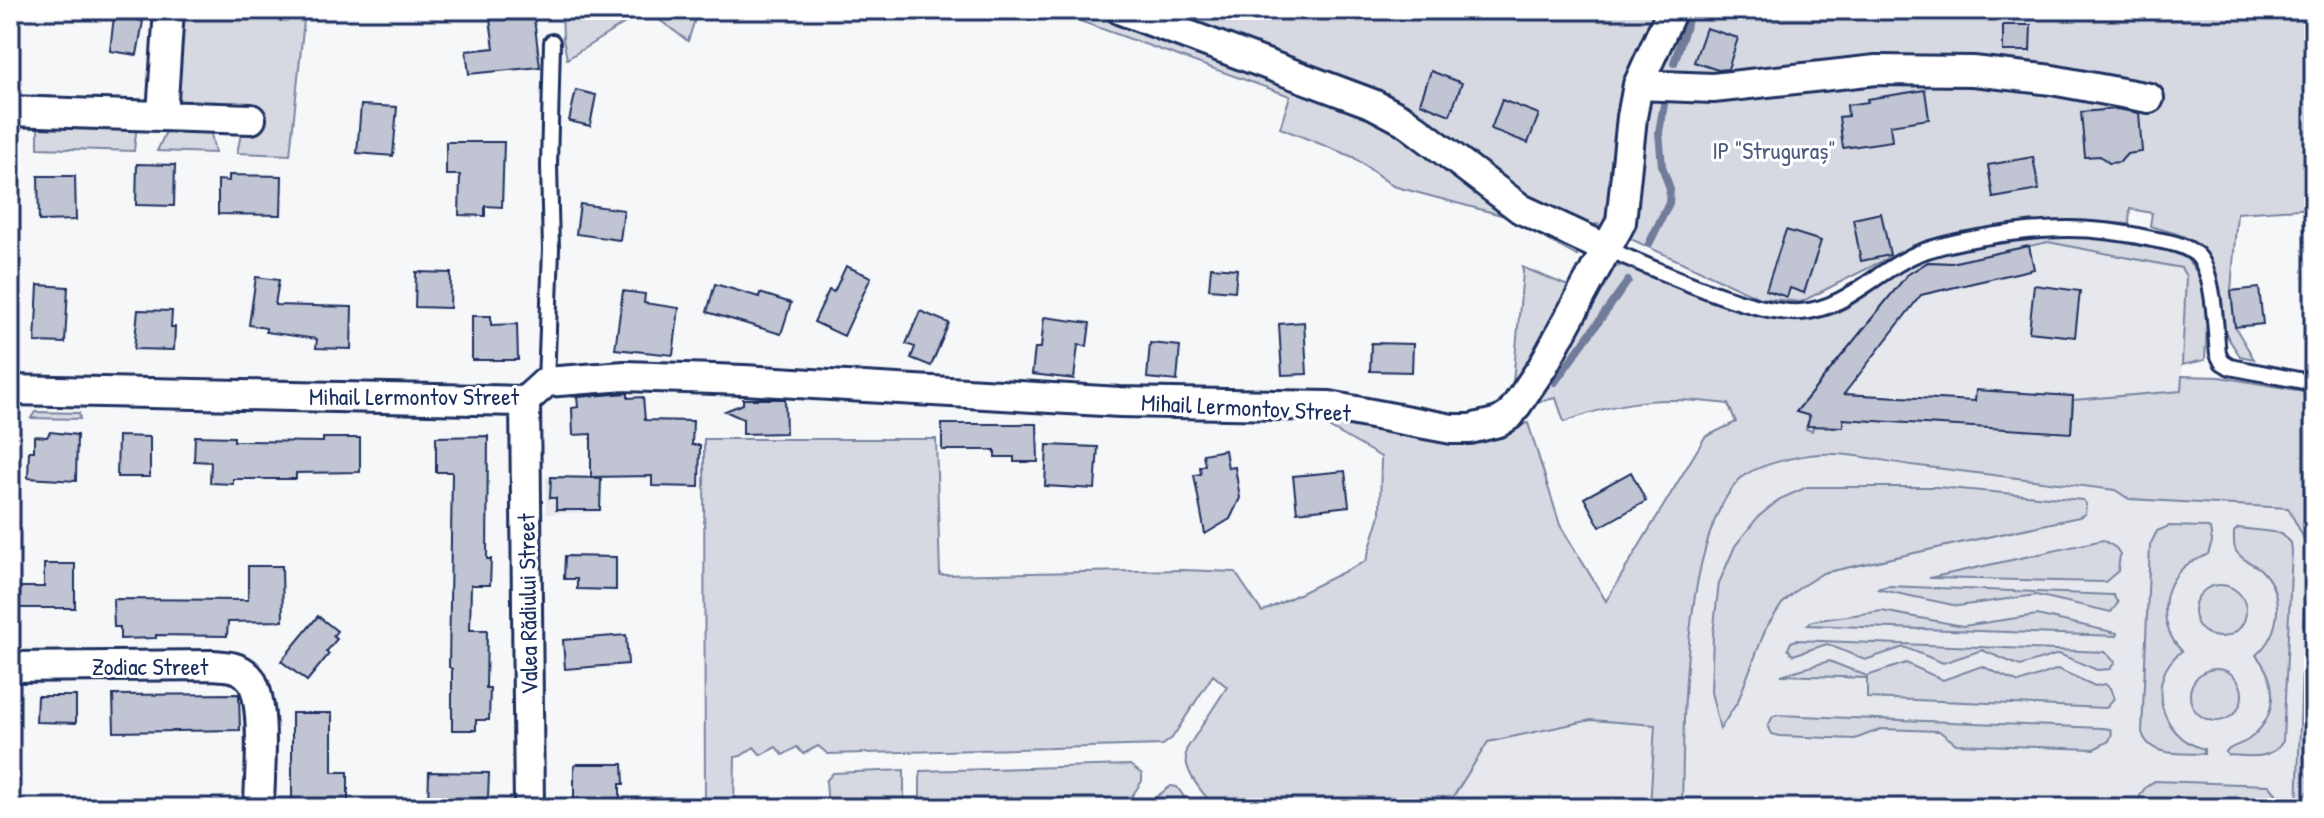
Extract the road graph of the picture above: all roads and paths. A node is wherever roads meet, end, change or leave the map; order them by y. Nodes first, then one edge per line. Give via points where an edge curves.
1 (169, 10) edge
2 (1121, 10) edge
3 (1672, 10) edge
4 (552, 42) dead end
5 (1638, 85) junction
6 (2149, 98) dead end
7 (10, 111) edge
8 (162, 114) junction
9 (251, 119) dead end
10 (1605, 248) junction
11 (2314, 383) edge
12 (10, 390) edge
13 (536, 391) junction
14 (10, 667) edge
15 (259, 808) edge
16 (529, 808) edge

1 - 8 street
2 - 10 street via 1373,104 1405,121 1521,209
3 - 5 street, Mihail Lermontov Street
4 - 13 lane via 551,249
5 - 6 street via 1713,88 1876,70 1973,71
5 - 10 street, Mihail Lermontov Street via 1621,222
7 - 8 street
8 - 9 street
10 - 11 lane via 1739,301 1798,312 1820,309 1855,292 1917,253 1964,240 2055,228 2120,232 2183,246 2198,256 2208,273 2222,362
10 - 13 street, Mihail Lermontov Street via 1519,403 1499,422 1470,429 1329,406 1120,402 654,377 595,377
12 - 13 street, Mihail Lermontov Street
13 - 16 street, Valea Rădiului Street
14 - 15 street, Zodiac Street via 212,665 248,675 259,708

